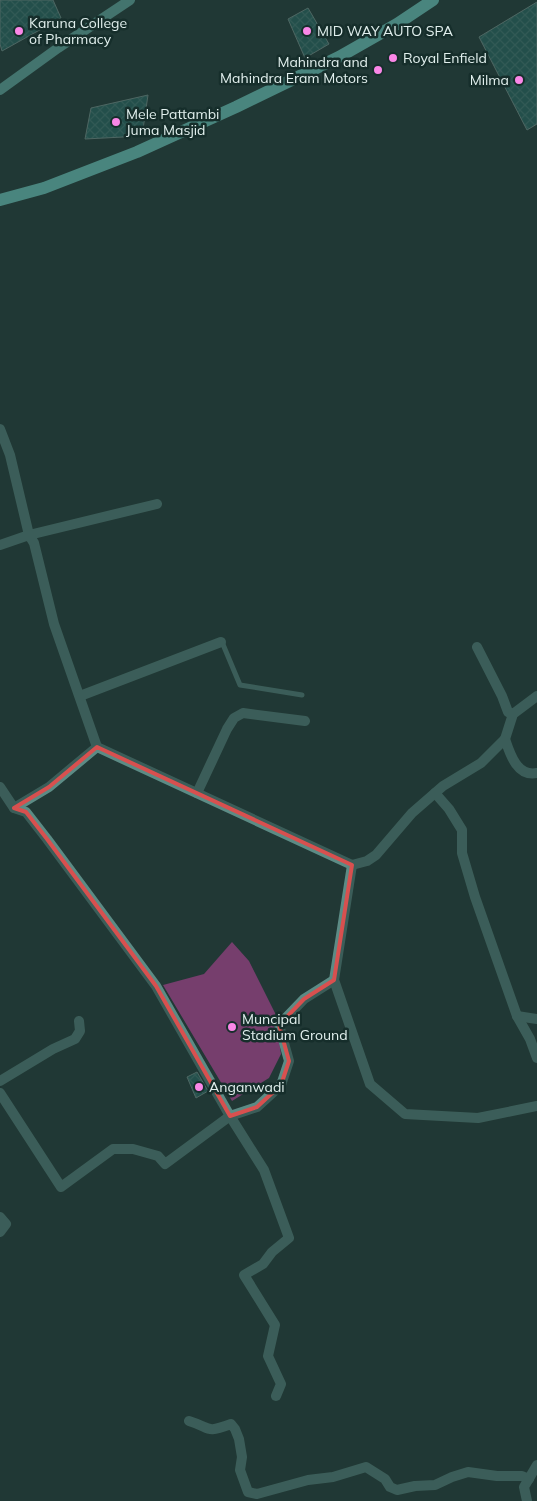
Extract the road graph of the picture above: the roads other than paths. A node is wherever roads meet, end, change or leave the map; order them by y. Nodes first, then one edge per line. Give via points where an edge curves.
1 (130, 0) edge
2 (433, 0) edge
3 (0, 90) edge
4 (0, 200) edge
5 (0, 429) edge
6 (157, 504) dead end
7 (29, 535) junction
8 (0, 545) edge
9 (221, 642) joint
10 (476, 648) dead end
11 (302, 695) dead end
12 (80, 696) junction
13 (537, 696) edge
14 (513, 714) junction
15 (305, 721) dead end
16 (505, 739) junction
17 (97, 746) junction
18 (537, 773) edge
19 (0, 787) edge
20 (197, 793) junction
21 (435, 793) junction
22 (14, 808) junction
23 (352, 865) junction
24 (334, 980) junction
25 (516, 1016) junction
26 (537, 1019) edge
27 (80, 1022) dead end
28 (537, 1058) edge
29 (0, 1081) edge
30 (0, 1093) edge
31 (537, 1106) edge
32 (230, 1116) junction
33 (0, 1217) edge
34 (0, 1232) edge
35 (276, 1396) dead end
36 (189, 1421) dead end
37 (537, 1465) edge
38 (529, 1479) junction
39 (527, 1501) edge

1 - 3 main road
2 - 4 main road via 354,49 236,107 137,152 44,188
5 - 7 street via 10,455
6 - 7 street
7 - 8 street
7 - 12 street via 34,543 54,624
9 - 11 lane via 240,684
9 - 12 street
10 - 14 street via 508,712
12 - 17 street
13 - 14 street
14 - 16 street
15 - 20 street via 243,713 234,718
16 - 18 street via 519,767 531,774
16 - 21 street via 481,763
17 - 20 street
17 - 22 street via 49,787
19 - 22 street
20 - 23 street
21 - 23 street via 412,813 376,855
21 - 25 street via 462,830 465,867
22 - 32 street via 26,812 156,986
23 - 24 street
24 - 31 street via 370,1084 405,1114 478,1118
24 - 32 street via 304,999 279,1025 289,1061 281,1085 257,1107
25 - 26 street
25 - 28 street
27 - 29 street via 80,1031 75,1038
30 - 32 street via 61,1187 112,1149 133,1149 158,1156 165,1164
32 - 35 street via 264,1170 289,1238 262,1264 244,1275 275,1325 268,1356 281,1384
33 - 34 street via 6,1224
36 - 38 street via 212,1430 231,1424 236,1428 242,1479 248,1492 257,1494 366,1467 397,1490 435,1485 468,1472
37 - 38 street
38 - 39 street via 524,1487

